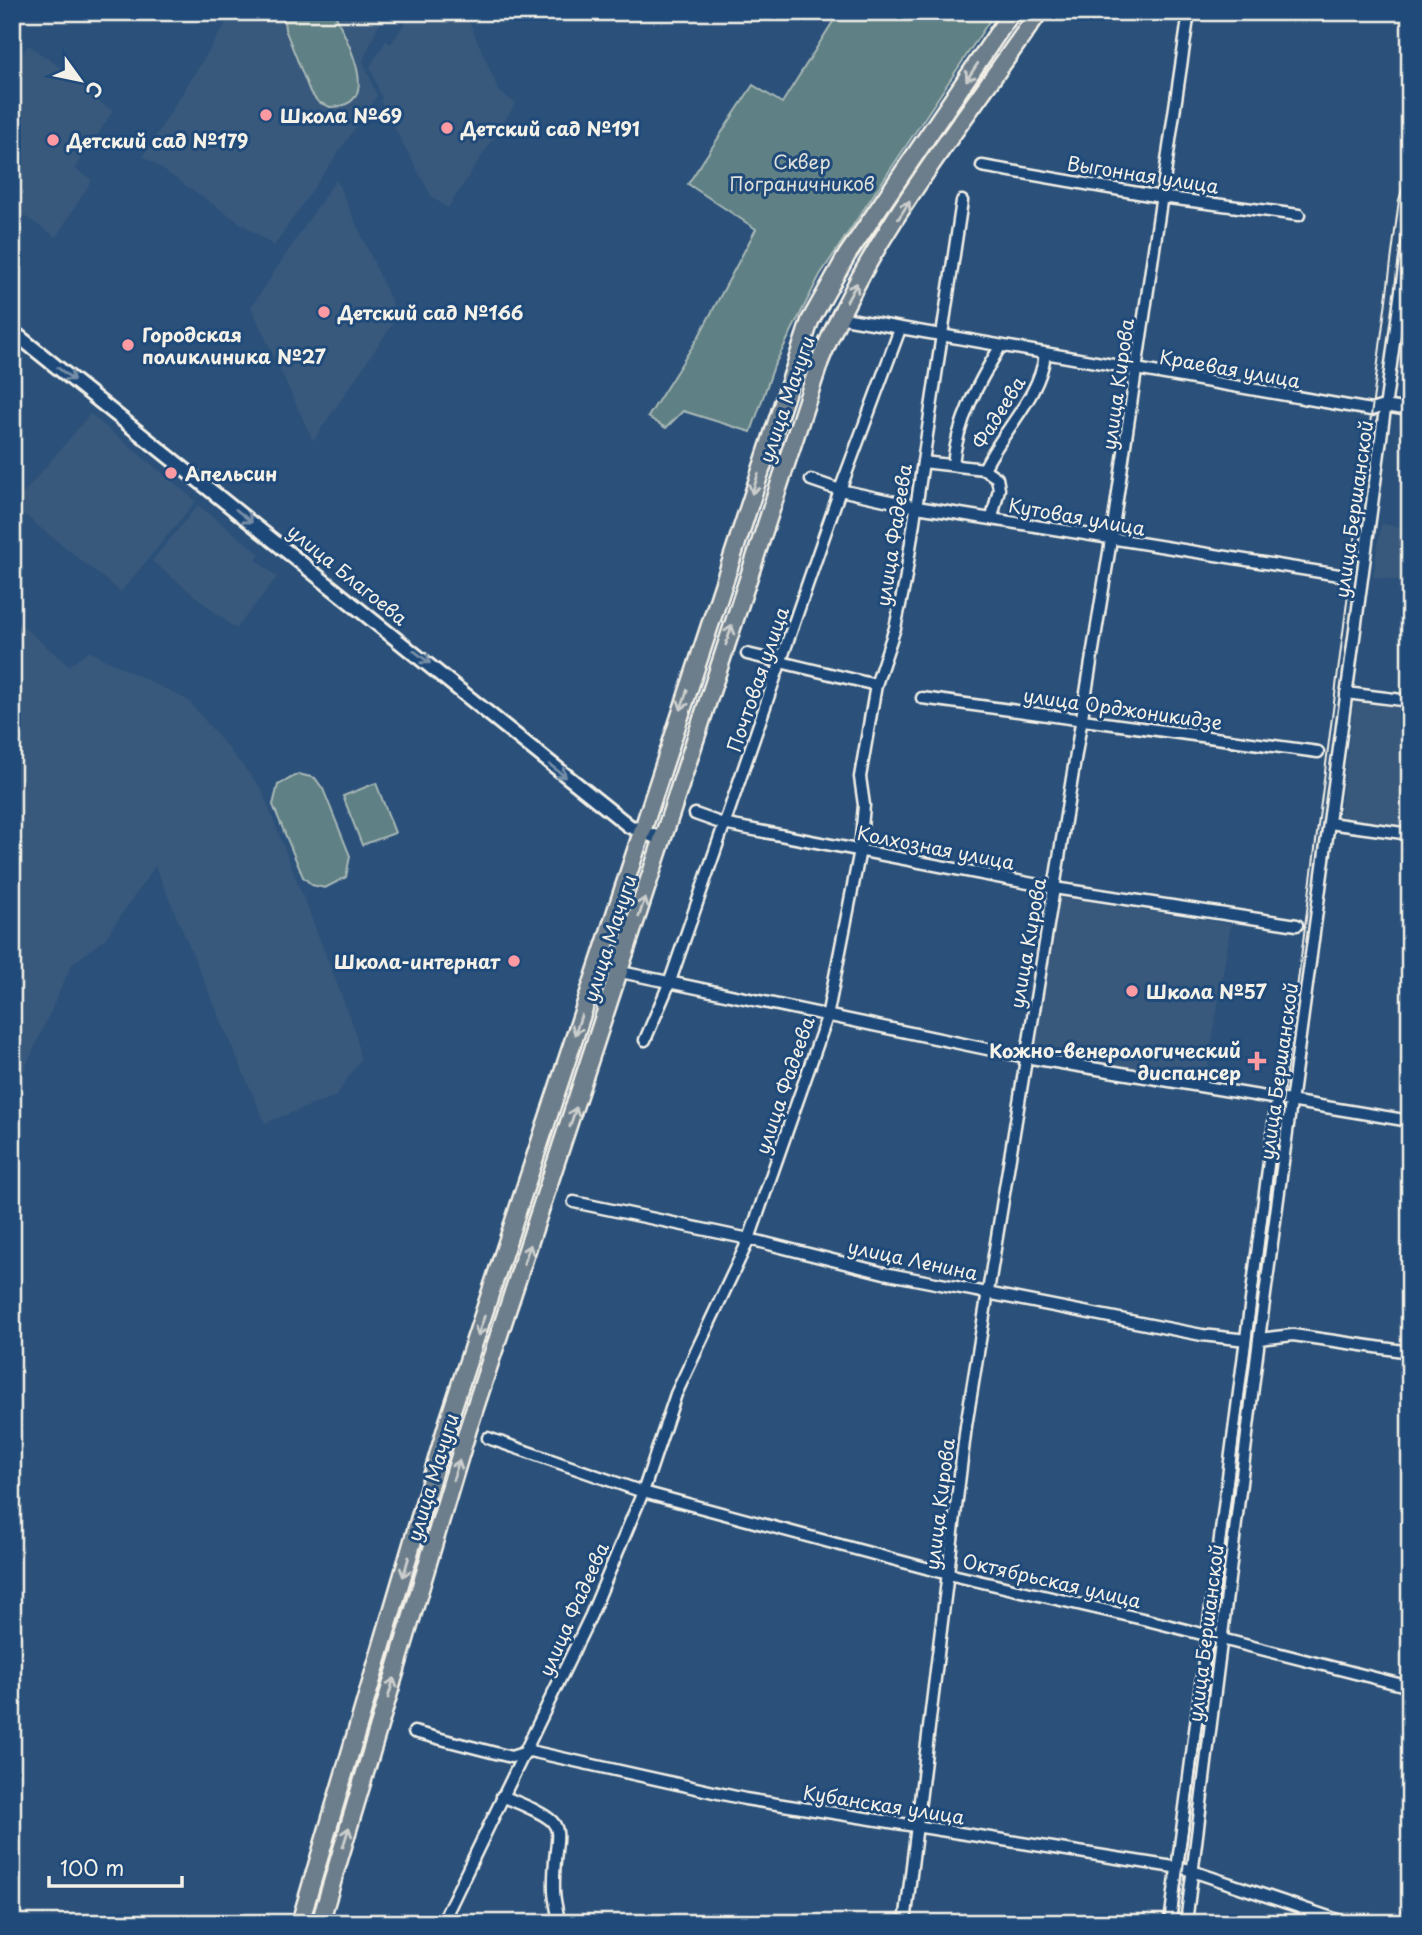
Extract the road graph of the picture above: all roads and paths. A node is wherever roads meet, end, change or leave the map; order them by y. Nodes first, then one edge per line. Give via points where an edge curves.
1 (1039, 12) edge
2 (1189, 12) edge
3 (1009, 13) edge
4 (982, 166) dead end
5 (1161, 197) junction
6 (962, 201) dead end
7 (1299, 215) dead end
8 (1410, 224) edge
9 (838, 317) junction
10 (900, 329) junction
11 (12, 331) edge
12 (942, 336) junction
13 (1000, 347) junction
14 (1045, 354) junction
15 (1138, 370) junction
16 (1384, 406) junction
17 (1410, 410) edge
18 (923, 462) junction
19 (953, 464) junction
20 (984, 469) junction
21 (811, 480) dead end
22 (839, 490) junction
23 (918, 507) junction
24 (992, 518) junction
25 (1111, 540) junction
26 (1339, 575) dead end
27 (747, 654) dead end
28 (781, 664) junction
29 (876, 685) junction
30 (1346, 693) junction
31 (922, 698) dead end
32 (1410, 701) edge
33 (1083, 720) junction
34 (1318, 752) dead end
35 (695, 814) dead end
36 (1329, 823) junction
37 (723, 824) junction
38 (640, 833) junction
39 (1410, 834) edge
40 (663, 840) junction
41 (860, 850) junction
42 (1054, 888) junction
43 (1297, 925) dead end
44 (621, 972) junction
45 (669, 984) junction
46 (827, 1017) junction
47 (645, 1040) dead end
48 (1025, 1056) junction
49 (564, 1071) junction
50 (586, 1076) junction
51 (1277, 1100) junction
52 (1292, 1102) junction
53 (1410, 1121) edge
54 (574, 1202) dead end
55 (749, 1239) junction
56 (987, 1292) junction
57 (1259, 1339) junction
58 (1247, 1340) junction
59 (1410, 1352) edge
60 (488, 1438) dead end
61 (643, 1492) junction
62 (948, 1574) junction
63 (1207, 1636) junction
64 (1222, 1641) junction
65 (1410, 1687) edge
66 (414, 1732) dead end
67 (351, 1754) junction
68 (372, 1754) junction
69 (521, 1754) junction
70 (502, 1796) junction
71 (917, 1827) junction
72 (1178, 1867) junction
73 (1193, 1871) junction
74 (308, 1893) junction
75 (326, 1902) junction
76 (1410, 1909) edge
77 (300, 1923) edge
78 (320, 1923) edge
79 (442, 1923) edge
80 (559, 1923) edge
81 (905, 1923) edge
82 (1170, 1923) edge
83 (1186, 1923) edge
84 (1347, 1923) edge
85 (1404, 1923) edge

9 -> 1 main road, улица Мачуги via 909,201
2 - 5 street, улица Кирова
3 -> 38 main road, улица Мачуги via 847,255 810,321
4 - 5 street, Выгонная улица
5 - 7 street, Выгонная улица
5 - 15 street, улица Кирова
6 - 12 street, улица Фадеева
8 - 16 street, улица Бершанской
9 - 10 street, Краевая улица
40 -> 9 main road, улица Мачуги via 809,392
10 - 12 street, Краевая улица
10 - 22 street, Почтовая улица
11 -> 38 street, улица Благоева via 437,670 484,713
12 - 13 street, Краевая улица
12 - 18 street, улица Фадеева
13 - 14 street, Краевая улица
13 - 19 street via 955,441
14 - 15 street, Краевая улица
14 - 20 street, Фадеева via 1039,382 996,443
15 - 16 street, Краевая улица via 1365,409
15 - 25 street, улица Кирова
16 - 17 street, Краевая улица
16 - 30 street, улица Бершанской
18 - 19 street, Фадеева
18 - 23 street, улица Фадеева
19 - 20 street, Фадеева
20 - 24 street via 997,478 999,489
21 - 22 street, Кутовая улица
22 - 23 street, Кутовая улица
22 - 28 street, Почтовая улица
23 - 24 street, Кутовая улица
23 - 29 street, улица Фадеева via 895,628
24 - 25 street, Кутовая улица
25 - 26 street, Кутовая улица
25 - 33 street, улица Кирова
27 - 28 street
28 - 29 street
28 - 37 street, Почтовая улица
29 - 41 street, улица Фадеева via 860,777 864,805
30 - 32 street
30 - 36 street, улица Бершанской
31 - 33 street, улица Орджоникидзе
33 - 34 street, улица Орджоникидзе
33 - 42 street, улица Кирова
35 - 37 street, Колхозная улица
36 - 39 street
36 - 52 street, улица Бершанской
37 - 41 street, Колхозная улица
37 - 45 street, Почтовая улица
38 - 40 street, улица Благоева
38 -> 49 main road, улица Мачуги
44 -> 40 main road, улица Мачуги
41 - 42 street, Колхозная улица
41 - 46 street, улица Фадеева
42 - 43 street, Колхозная улица
42 - 48 street, улица Кирова
44 - 45 street
44 - 50 main road, улица Мачуги
45 - 46 street
45 - 47 street, Почтовая улица
46 - 48 street
46 - 55 street, улица Фадеева
48 - 51 street
48 - 56 street, улица Кирова
49 - 50 main road via 578,1064
49 -> 67 main road, улица Мачуги via 448,1422
68 -> 50 main road, улица Мачуги via 468,1429
51 - 52 street
51 - 58 street, улица Бершанской
52 - 53 street
52 - 57 street, улица Бершанской
54 - 55 street, улица Ленина
55 - 56 street, улица Ленина via 884,1273
55 - 61 street, улица Фадеева via 676,1394
56 - 58 street, улица Ленина
56 - 62 street, улица Кирова
57 - 59 street via 1293,1335
57 - 64 street, улица Бершанской
58 - 63 street, улица Бершанской
60 - 61 street, Октябрьская улица
61 - 62 street, Октябрьская улица
61 - 69 street, улица Фадеева via 591,1615
62 - 63 street, Октябрьская улица
62 - 71 street, улица Кирова
63 - 64 street, Октябрьская улица
63 - 72 street, улица Бершанской
64 - 65 street, Октябрьская улица
64 - 73 street, улица Бершанской
66 - 69 street, Кубанская улица via 511,1757
67 - 68 main road via 359,1763
67 - 74 main road, улица Мачуги
75 -> 68 main road, улица Мачуги
69 - 70 street, улица Фадеева
69 - 71 street, Кубанская улица via 538,1752 746,1799
70 - 79 street, улица Фадеева
70 - 80 street via 544,1813 557,1827 554,1891
71 - 72 street, Кубанская улица
71 - 81 street, улица Кирова
72 - 73 street, Кубанская улица
72 - 82 street, улица Бершанской
73 - 83 street, улица Бершанской
73 - 84 street, Кубанская улица
74 - 75 main road via 313,1886 322,1886
74 - 77 main road, улица Мачуги
75 - 78 main road, улица Мачуги
76 - 85 street

